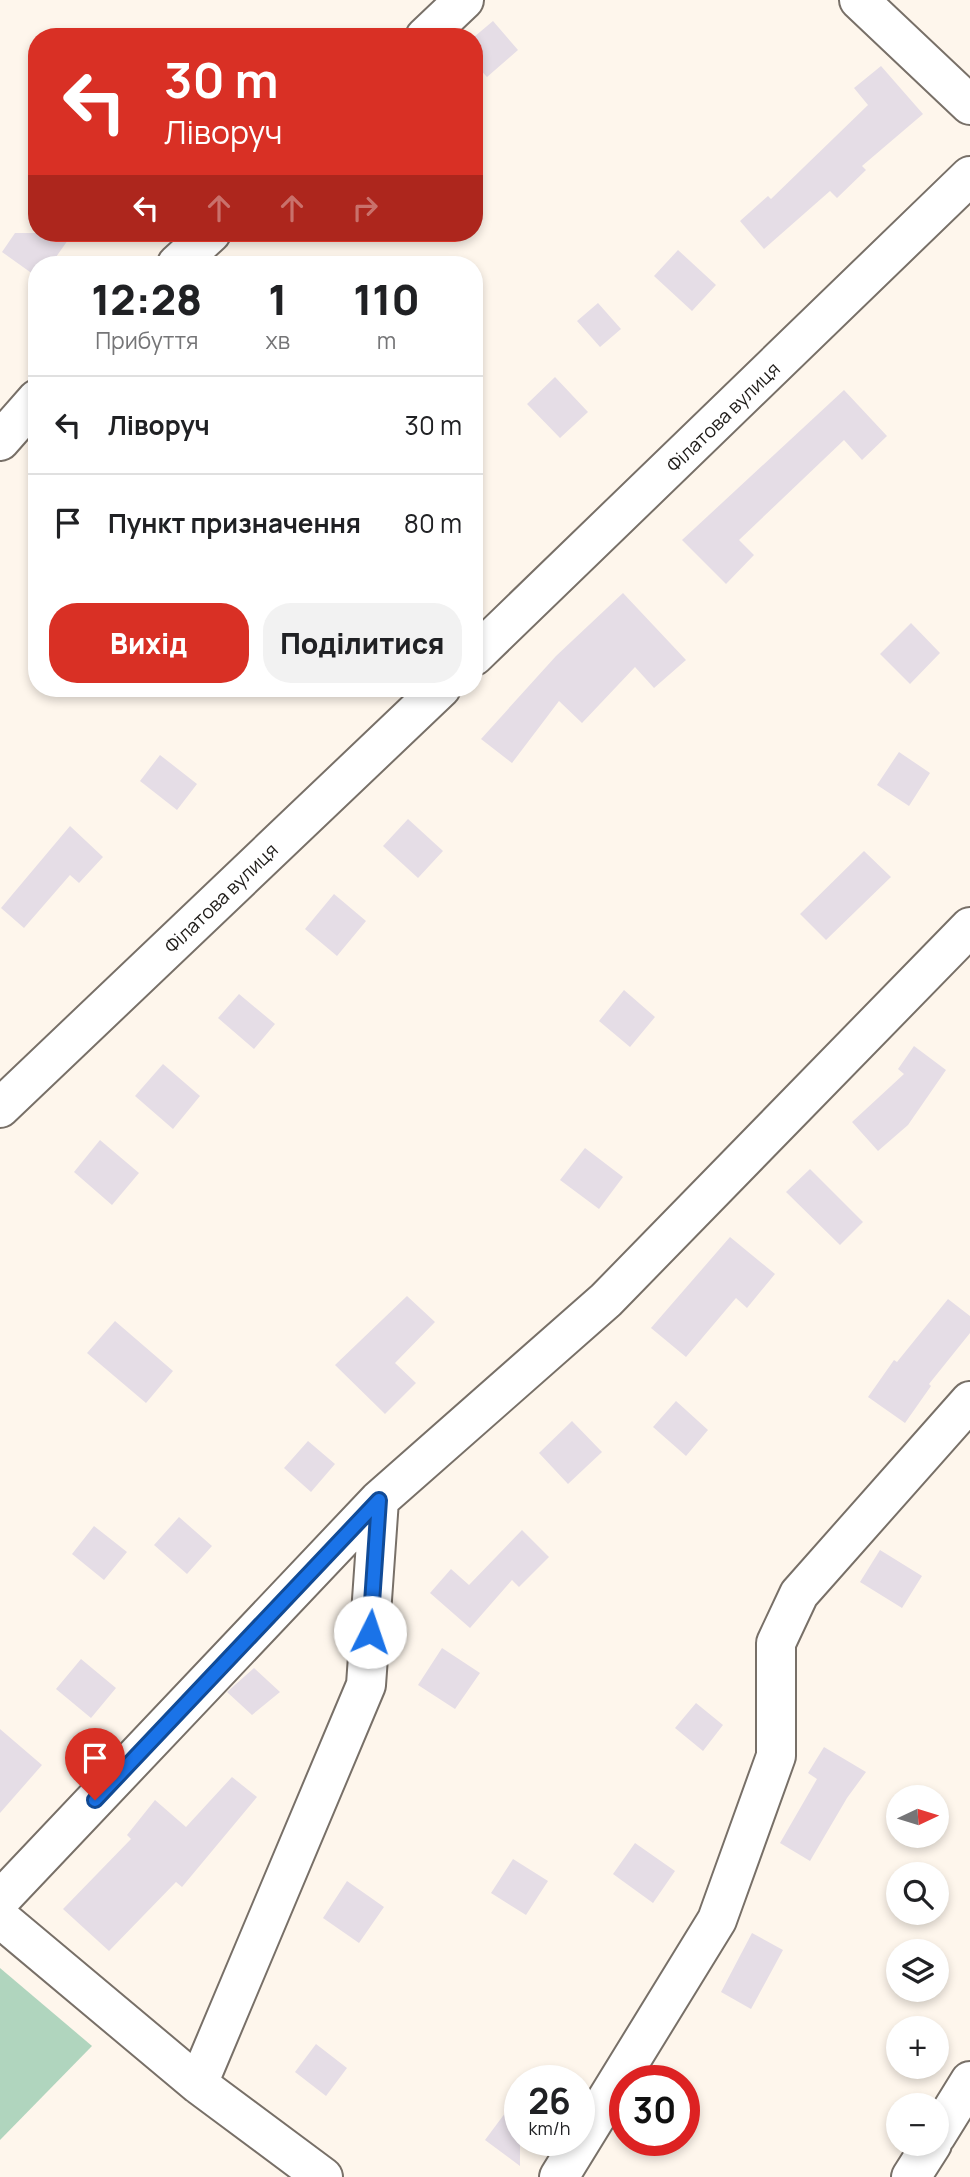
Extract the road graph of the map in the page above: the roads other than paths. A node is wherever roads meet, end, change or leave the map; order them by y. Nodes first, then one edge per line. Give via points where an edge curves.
1 (464, 0) edge
2 (859, 0) edge
3 (434, 28) edge
4 (970, 105) edge
5 (970, 176) edge
6 (201, 242) edge
7 (186, 256) edge
8 (28, 409) edge
9 (0, 441) edge
10 (483, 647) edge
11 (432, 697) edge
12 (970, 927) edge
13 (0, 1108) edge
14 (970, 1401) edge
15 (379, 1500) junction
16 (0, 1900) edge
17 (0, 1918) edge
18 (970, 2081) edge
19 (198, 2084) junction
20 (949, 2115) edge
21 (924, 2156) edge
22 (323, 2177) edge
23 (559, 2177) edge
24 (911, 2177) edge

1 - 3 street
2 - 4 street
5 - 10 street, Філатова вулиця
6 - 7 street
8 - 9 street
11 - 13 street, Філатова вулиця
12 - 15 street via 606,1300
14 - 23 street via 799,1594 776,1643 776,1756 717,1920
15 - 16 street
15 - 19 street via 366,1685
17 - 19 street
18 - 20 street
19 - 22 street
21 - 24 street

